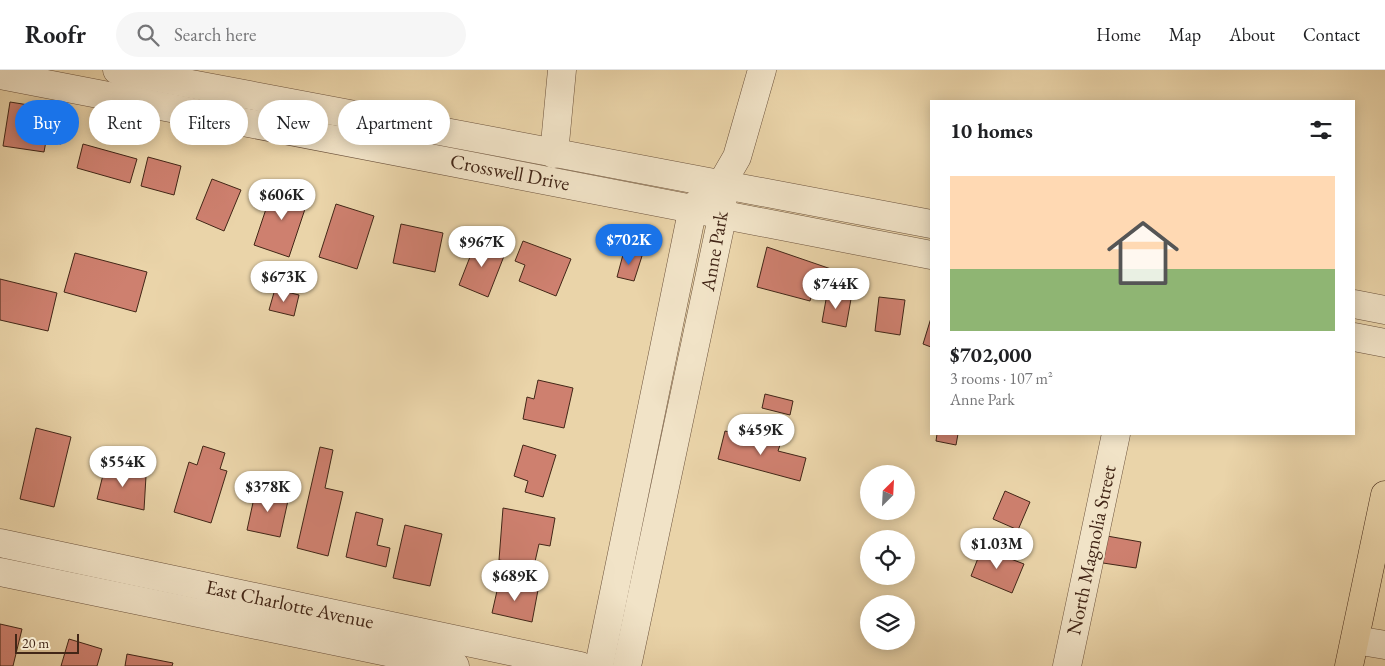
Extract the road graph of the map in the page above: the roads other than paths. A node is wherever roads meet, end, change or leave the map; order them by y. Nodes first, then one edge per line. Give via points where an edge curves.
1 (116, 70) edge
2 (562, 70) edge
3 (762, 70) edge
4 (0, 75) edge
5 (554, 154) junction
6 (722, 183) junction
7 (693, 207) junction
8 (723, 213) junction
9 (930, 224) edge
10 (930, 255) edge
11 (1355, 304) edge
12 (1385, 310) edge
13 (1355, 337) edge
14 (1385, 343) edge
15 (1116, 435) edge
16 (1385, 495) edge
17 (0, 543) edge
18 (0, 572) edge
19 (1355, 640) junction
20 (1385, 645) edge
21 (564, 664) edge
22 (455, 666) edge
23 (599, 666) edge
24 (627, 666) edge
25 (1067, 666) edge
26 (1349, 666) edge

1 - 5 street, Crosswell Drive
2 - 5 street
3 - 6 street via 737,157
4 - 7 street, Crosswell Drive
5 - 6 street, Crosswell Drive
6 - 7 street, Anne Park
6 - 8 street, Anne Park
6 - 9 street, Crosswell Drive
7 - 8 street, Crosswell Drive
7 - 23 street, Anne Park
8 - 10 street, Crosswell Drive
8 - 24 street, Anne Park
11 - 12 street
13 - 14 street
15 - 25 street, North Magnolia Street
16 - 19 main road
17 - 21 street, East Charlotte Avenue
18 - 22 street, East Charlotte Avenue
19 - 20 street
19 - 26 main road

